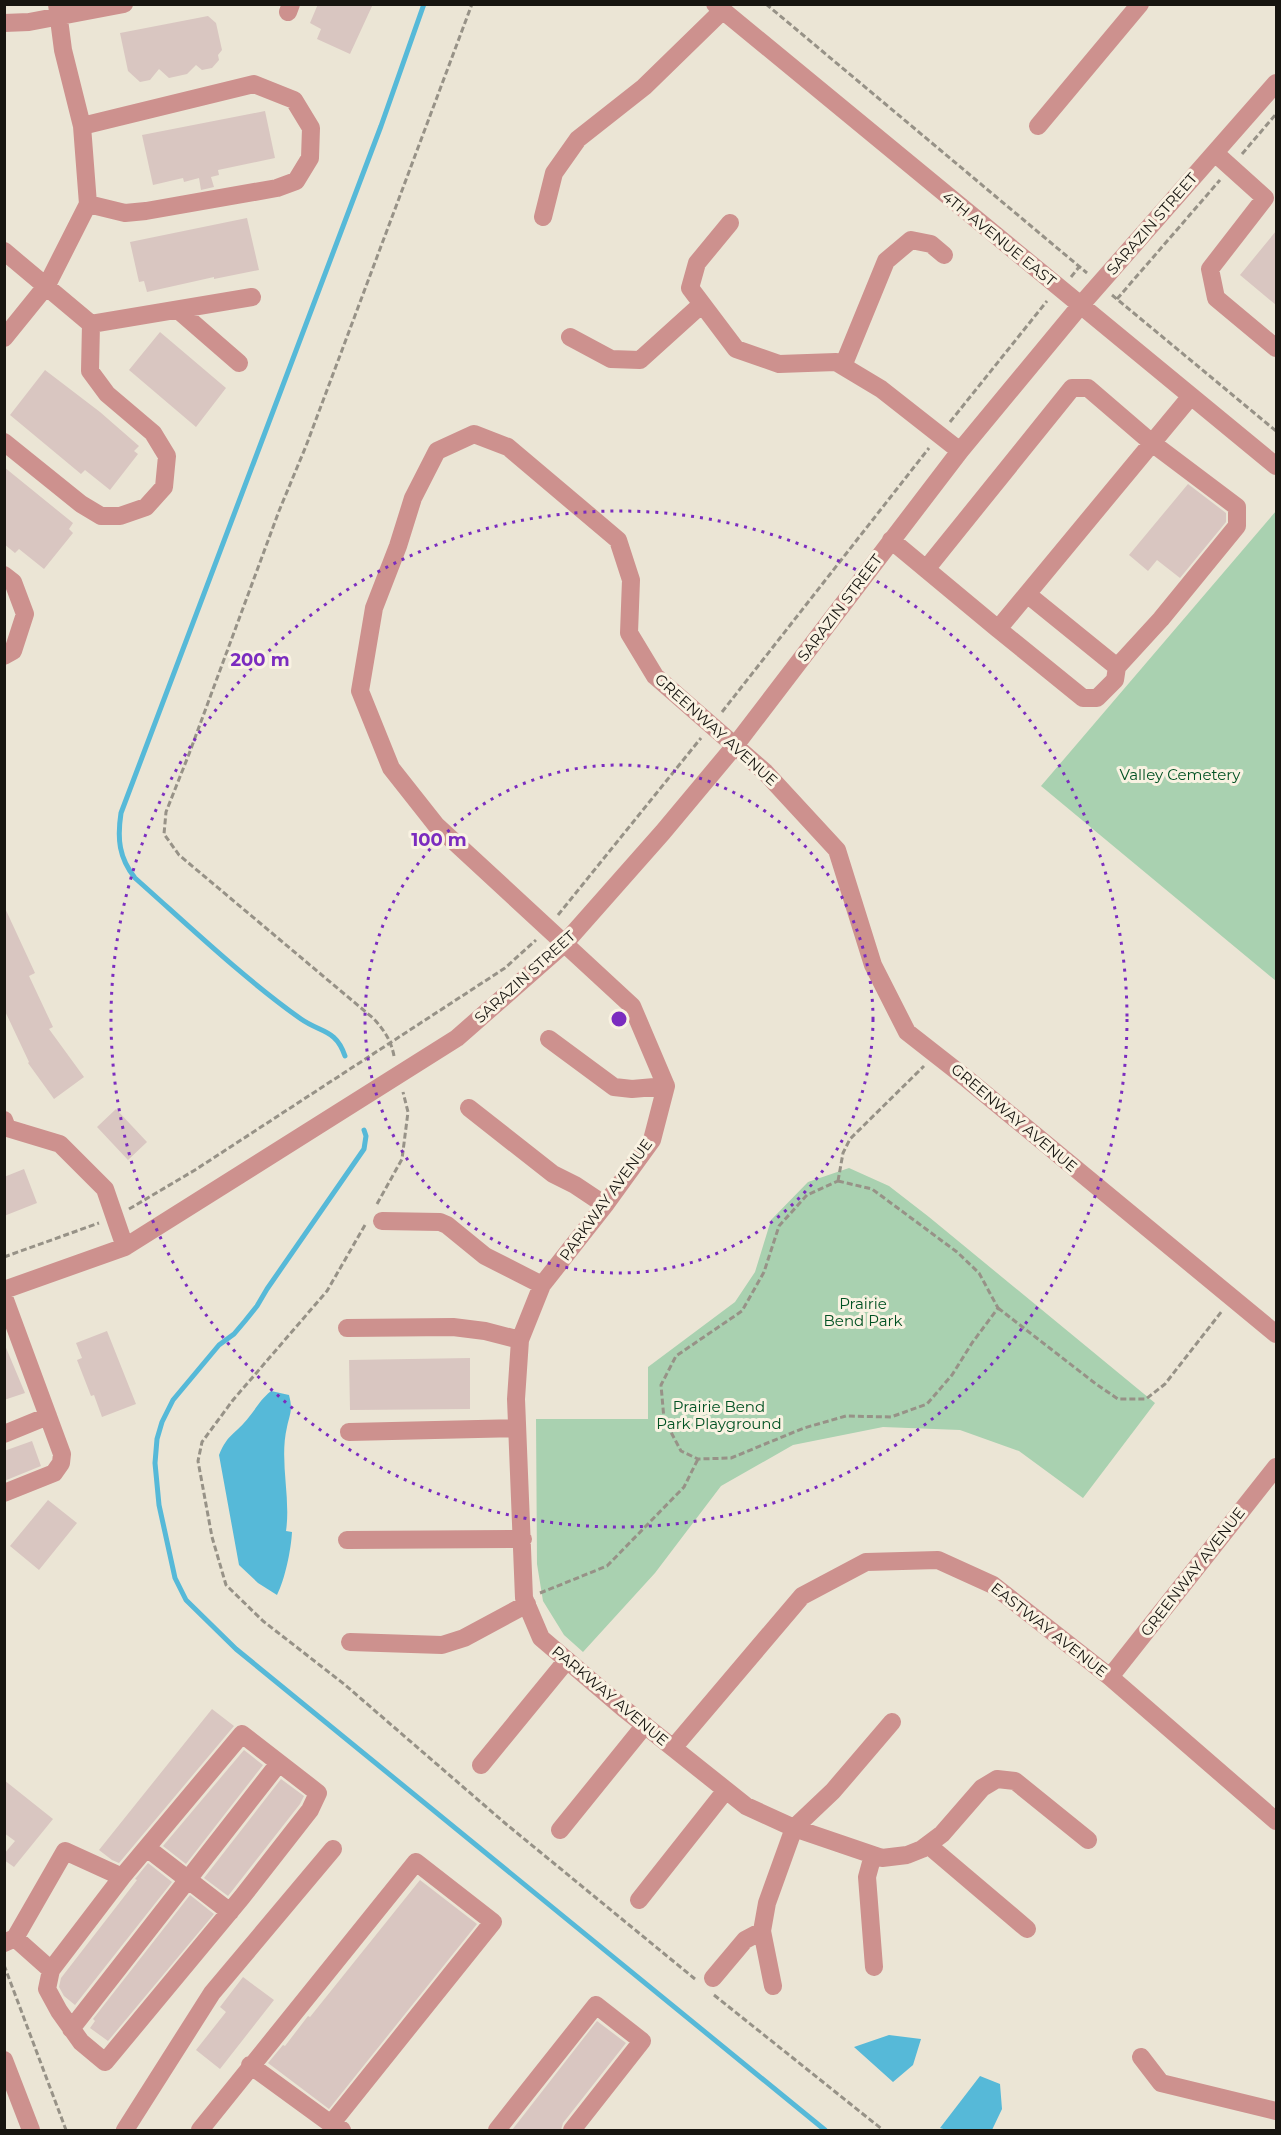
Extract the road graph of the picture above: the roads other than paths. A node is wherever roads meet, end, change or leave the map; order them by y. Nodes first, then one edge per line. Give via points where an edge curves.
1 (124, 4) edge
2 (1140, 4) edge
3 (718, 8) edge
4 (58, 10) edge
5 (4, 23) edge
6 (1276, 83) edge
7 (82, 126) junction
8 (1038, 126) dead end
9 (1215, 153) junction
10 (1271, 192) edge
11 (88, 204) junction
12 (543, 217) dead end
13 (730, 223) dead end
14 (4, 250) edge
15 (944, 255) dead end
16 (47, 285) junction
17 (252, 297) dead end
18 (702, 304) junction
19 (1080, 306) junction
20 (178, 310) junction
21 (91, 324) junction
22 (4, 338) edge
23 (570, 338) dead end
24 (1276, 348) edge
25 (239, 363) dead end
26 (843, 366) junction
27 (1191, 396) junction
28 (4, 442) edge
29 (1152, 443) junction
30 (960, 451) junction
31 (1276, 466) edge
32 (891, 540) junction
33 (927, 568) junction
34 (4, 575) edge
35 (1027, 594) junction
36 (998, 629) junction
37 (4, 656) edge
38 (1117, 667) junction
39 (734, 747) junction
40 (564, 944) junction
41 (549, 1039) dead end
42 (666, 1086) junction
43 (469, 1108) dead end
44 (6, 1126) edge
45 (605, 1206) junction
46 (376, 1214) road end
47 (124, 1247) junction
48 (542, 1285) junction
49 (4, 1290) edge
50 (4, 1297) edge
51 (347, 1328) dead end
52 (1276, 1334) edge
53 (520, 1340) junction
54 (48, 1416) junction
55 (517, 1428) junction
56 (349, 1432) dead end
57 (4, 1434) edge
58 (1276, 1467) edge
59 (4, 1493) edge
60 (523, 1539) junction
61 (347, 1540) dead end
62 (525, 1601) junction
63 (350, 1642) dead end
64 (567, 1660) junction
65 (1110, 1677) junction
66 (892, 1722) dead end
67 (645, 1725) junction
68 (673, 1748) junction
69 (279, 1763) junction
70 (481, 1764) dead end
71 (726, 1790) junction
72 (1276, 1821) edge
73 (794, 1828) junction
74 (560, 1830) dead end
75 (1088, 1840) dead end
76 (928, 1845) junction
77 (147, 1848) junction
78 (333, 1850) dead end
79 (873, 1855) junction
80 (122, 1877) junction
81 (189, 1881) junction
82 (639, 1900) dead end
83 (230, 1912) junction
84 (1027, 1929) dead end
85 (762, 1931) junction
86 (10, 1940) edge
87 (874, 1966) dead end
88 (51, 1970) junction
89 (713, 1986) road end
90 (773, 1986) dead end
91 (71, 2029) junction
92 (1141, 2057) dead end
93 (4, 2060) edge
94 (250, 2066) junction
95 (1276, 2110) edge
96 (337, 2127) edge
97 (31, 2130) edge
98 (125, 2130) edge
99 (200, 2130) edge
100 (497, 2130) edge
101 (572, 2130) edge

1 - 4 street
2 - 8 street
3 - 12 street, 4TH AVENUE EAST via 644,87 578,139 554,173
3 - 19 street, 4TH AVENUE EAST
4 - 5 street via 29,22
4 - 7 street via 63,50
6 - 9 street, SARAZIN STREET
7 - 11 street
7 - 11 street via 254,84 294,100 311,128 310,158 296,181 146,211 125,213
9 - 10 street via 1230,168
9 - 19 street, SARAZIN STREET
10 - 24 street via 1210,269 1216,298
11 - 16 street
13 - 18 street via 697,264 690,288
14 - 16 street
15 - 26 street via 931,244 911,240 886,261
16 - 21 street
16 - 22 street
17 - 20 street
18 - 23 street via 640,360 611,360
18 - 26 street via 736,349 779,364 836,362
19 - 27 street, 4TH AVENUE EAST
19 - 30 street, SARAZIN STREET
20 - 21 street
20 - 25 street
21 - 28 street via 90,371 107,394 153,433 167,456 164,487 146,507 120,516 101,516
26 - 30 street via 881,389
27 - 29 street
27 - 31 street, 4TH AVENUE EAST
29 - 33 street via 1088,388 1072,388
29 - 35 street
29 - 38 street via 1237,507 1237,526
30 - 32 street, SARAZIN STREET
32 - 33 street
32 - 39 street, SARAZIN STREET
33 - 36 street
34 - 37 street via 14,582 25,614 13,651
35 - 36 street
35 - 38 street
36 - 38 street via 1083,698 1097,698 1115,680
39 - 40 street, SARAZIN STREET
39 - 40 street, GREENWAY AVENUE via 655,676 629,633 631,580 618,540 508,447 474,434 437,451 413,498 374,608 360,691 391,768 436,825
39 - 52 street, GREENWAY AVENUE via 765,772 837,850 873,965 907,1032
40 - 42 street via 632,1006
40 - 47 street, SARAZIN STREET via 457,1038
41 - 42 street via 614,1087
42 - 45 street, PARKWAY AVENUE via 652,1140
43 - 45 street via 553,1174
44 - 47 street via 60,1144 105,1189
45 - 48 street, PARKWAY AVENUE
46 - 48 street via 440,1222 494,1261
47 - 49 street, SARAZIN STREET
48 - 53 street, PARKWAY AVENUE
50 - 54 street
51 - 53 street via 453,1327
53 - 55 street, PARKWAY AVENUE
54 - 57 street
54 - 59 street via 62,1454 61,1463 54,1473
55 - 56 street
55 - 60 street, PARKWAY AVENUE
58 - 65 street, GREENWAY AVENUE
60 - 61 street
60 - 62 street, PARKWAY AVENUE
62 - 63 street via 465,1638 442,1645
62 - 64 street, PARKWAY AVENUE via 541,1638
64 - 67 street, PARKWAY AVENUE
64 - 70 street
65 - 68 street, EASTWAY AVENUE via 993,1585 938,1560 866,1562 802,1596
65 - 72 street, EASTWAY AVENUE
66 - 73 street via 833,1791
67 - 68 street, PARKWAY AVENUE
67 - 74 street
68 - 71 street, PARKWAY AVENUE
69 - 77 street via 242,1734
69 - 81 street
69 - 83 street via 318,1793 310,1810
71 - 73 street, PARKWAY AVENUE via 746,1806
71 - 82 street
73 - 79 street, PARKWAY AVENUE
73 - 85 street via 767,1903
75 - 76 street via 1016,1781 997,1779 982,1788
76 - 79 street, PARKWAY AVENUE via 907,1856
76 - 84 street
77 - 80 street
77 - 81 street
78 - 98 street via 212,1993
79 - 87 street via 867,1877
80 - 86 street via 65,1851
80 - 88 street
81 - 83 street
81 - 91 street
83 - 91 street via 105,2062
85 - 89 street via 745,1940
85 - 90 street
86 - 88 street
88 - 91 street via 47,1989
92 - 95 street via 1161,2083
93 - 97 street
94 - 96 street
94 - 96 street via 416,1862 493,1922
94 - 99 street
100 - 101 street via 596,2005 642,2042

